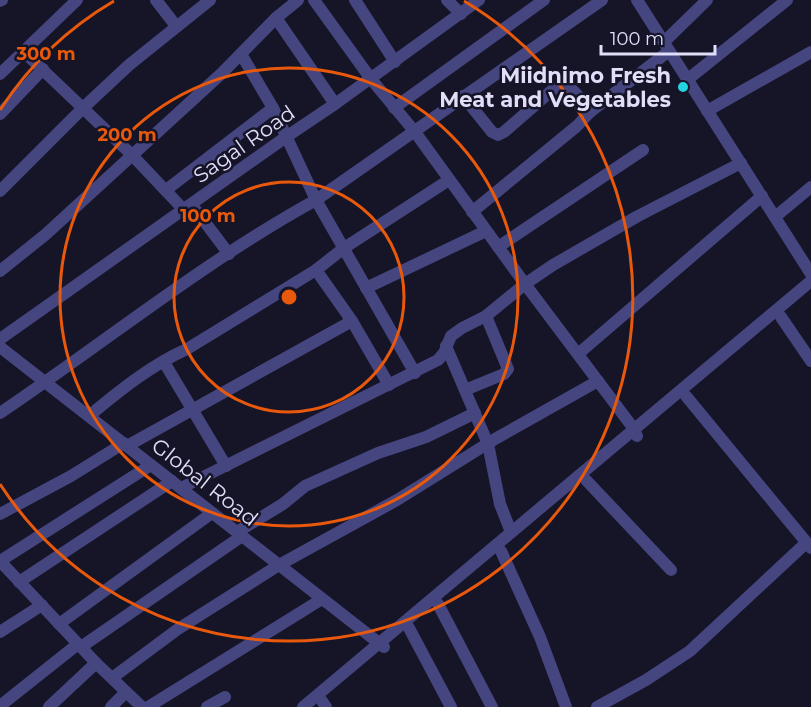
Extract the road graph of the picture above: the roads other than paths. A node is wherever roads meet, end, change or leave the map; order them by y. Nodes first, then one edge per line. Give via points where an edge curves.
1 (77, 0) edge
2 (156, 0) edge
3 (210, 0) edge
4 (298, 0) edge
5 (314, 0) edge
6 (355, 0) edge
7 (447, 0) edge
8 (479, 0) edge
9 (544, 0) edge
10 (603, 0) edge
11 (637, 0) edge
12 (707, 0) edge
13 (787, 0) edge
14 (460, 15) junction
15 (276, 18) junction
16 (176, 26) junction
17 (666, 46) junction
18 (24, 52) junction
19 (811, 52) edge
20 (241, 54) junction
21 (395, 62) junction
22 (43, 69) junction
23 (0, 74) edge
24 (371, 79) junction
25 (687, 80) junction
26 (464, 96) junction
27 (335, 104) junction
28 (83, 108) junction
29 (273, 108) junction
30 (394, 108) junction
31 (707, 111) junction
32 (590, 112) junction
33 (0, 114) edge
34 (415, 132) junction
35 (286, 137) junction
36 (643, 150) dead end
37 (131, 154) junction
38 (741, 163) junction
39 (449, 180) junction
40 (811, 187) edge
41 (166, 190) junction
42 (0, 191) edge
43 (762, 196) junction
44 (316, 200) junction
45 (188, 207) junction
46 (472, 212) junction
47 (775, 217) junction
48 (486, 231) junction
49 (498, 247) junction
50 (344, 248) junction
51 (230, 254) junction
52 (316, 270) junction
53 (0, 271) edge
54 (811, 274) edge
55 (811, 281) edge
56 (525, 284) junction
57 (366, 288) junction
58 (811, 291) edge
59 (486, 316) junction
60 (781, 317) junction
61 (352, 321) junction
62 (0, 339) edge
63 (446, 346) junction
64 (0, 347) edge
65 (578, 354) junction
66 (811, 361) edge
67 (164, 362) junction
68 (415, 373) junction
69 (598, 381) junction
70 (45, 382) junction
71 (389, 385) junction
72 (465, 390) junction
73 (686, 396) junction
74 (193, 410) junction
75 (0, 413) edge
76 (475, 413) junction
77 (89, 416) junction
78 (635, 433) junction
79 (488, 444) junction
80 (125, 445) junction
81 (151, 465) junction
82 (226, 466) junction
83 (586, 480) junction
84 (176, 485) junction
85 (212, 513) junction
86 (0, 514) edge
87 (511, 532) junction
88 (239, 534) junction
89 (808, 545) edge
90 (501, 551) junction
91 (279, 565) junction
92 (671, 570) dead end
93 (4, 572) edge
94 (19, 582) junction
95 (322, 599) junction
96 (438, 604) junction
97 (42, 605) junction
98 (59, 624) junction
99 (409, 628) junction
100 (0, 632) edge
101 (80, 646) junction
102 (382, 646) junction
103 (96, 663) junction
104 (112, 678) junction
105 (126, 692) junction
106 (225, 698) dead end
107 (321, 705) edge
108 (0, 706) edge
109 (49, 707) edge
110 (111, 707) edge
111 (142, 707) edge
112 (148, 707) edge
113 (207, 707) edge
114 (303, 707) edge
115 (451, 707) edge
116 (492, 707) edge
117 (566, 707) edge
118 (597, 707) edge

1 - 18 street
2 - 16 street
3 - 16 street
4 - 15 street
5 - 24 street
6 - 21 street
7 - 14 street
8 - 14 street, Sagal Road
9 - 30 street
10 - 26 street
11 - 17 street
12 - 17 street
13 - 25 street
14 - 21 street, Sagal Road
15 - 20 street
15 - 27 street
16 - 28 street
17 - 25 street
17 - 32 street
18 - 22 street
18 - 23 street
19 - 31 street
20 - 29 street
20 - 37 street
21 - 24 street, Sagal Road
22 - 28 street
22 - 33 street
24 - 27 street, Sagal Road
24 - 30 street
25 - 31 street
26 - 32 street via 498,135 562,84
26 - 34 street
27 - 35 street, Sagal Road
28 - 37 street
28 - 42 street
29 - 35 street
29 - 41 street
30 - 34 street
31 - 38 street
32 - 46 street
34 - 39 street
34 - 44 street
35 - 44 street
35 - 45 street, Sagal Road
36 - 49 street
37 - 41 street
37 - 53 street via 45,235
38 - 43 street
38 - 56 street via 638,216
39 - 46 street
39 - 50 street
40 - 47 street
41 - 45 street
43 - 47 street
43 - 65 street
44 - 50 street
44 - 51 street
45 - 51 street
45 - 62 street, Sagal Road
46 - 48 street
47 - 54 street
48 - 49 street
48 - 57 street
49 - 56 street
50 - 52 street
50 - 57 street
51 - 70 street
52 - 61 street
52 - 67 street
55 - 78 street
56 - 59 street
56 - 65 street
57 - 68 street
58 - 60 street
59 - 63 street via 451,336
59 - 72 street via 508,369
60 - 66 street
60 - 73 street
61 - 71 street
61 - 74 street
63 - 68 street via 438,360
63 - 72 street
64 - 70 street, Global Road
65 - 69 street
67 - 74 street
67 - 77 street via 125,386
68 - 71 street
69 - 78 street
69 - 79 street
70 - 75 street
70 - 77 street, Global Road
71 - 82 street
72 - 76 street
73 - 78 street
73 - 89 street
74 - 80 street
74 - 82 street
76 - 79 street
76 - 88 street via 305,486
77 - 80 street, Global Road
78 - 83 street
78 - 87 street
79 - 87 street via 500,504
79 - 91 street
80 - 81 street, Global Road
80 - 86 street
81 - 84 street, Global Road
81 - 93 street via 0,561
82 - 84 street
83 - 90 street
83 - 92 street
84 - 85 street, Global Road
84 - 94 street
85 - 88 street, Global Road
85 - 98 street
87 - 102 street
88 - 91 street, Global Road
88 - 101 street
89 - 118 street via 690,651
90 - 96 street
90 - 117 street
91 - 95 street, Global Road
91 - 104 street via 178,629
93 - 94 street
94 - 97 street
95 - 102 street, Global Road
95 - 112 street
96 - 99 street
96 - 116 street
97 - 98 street
97 - 100 street
98 - 101 street
99 - 102 street
99 - 115 street
101 - 103 street
101 - 108 street
102 - 107 street
102 - 114 street
103 - 104 street
103 - 109 street
104 - 105 street
105 - 110 street
105 - 111 street
106 - 113 street

